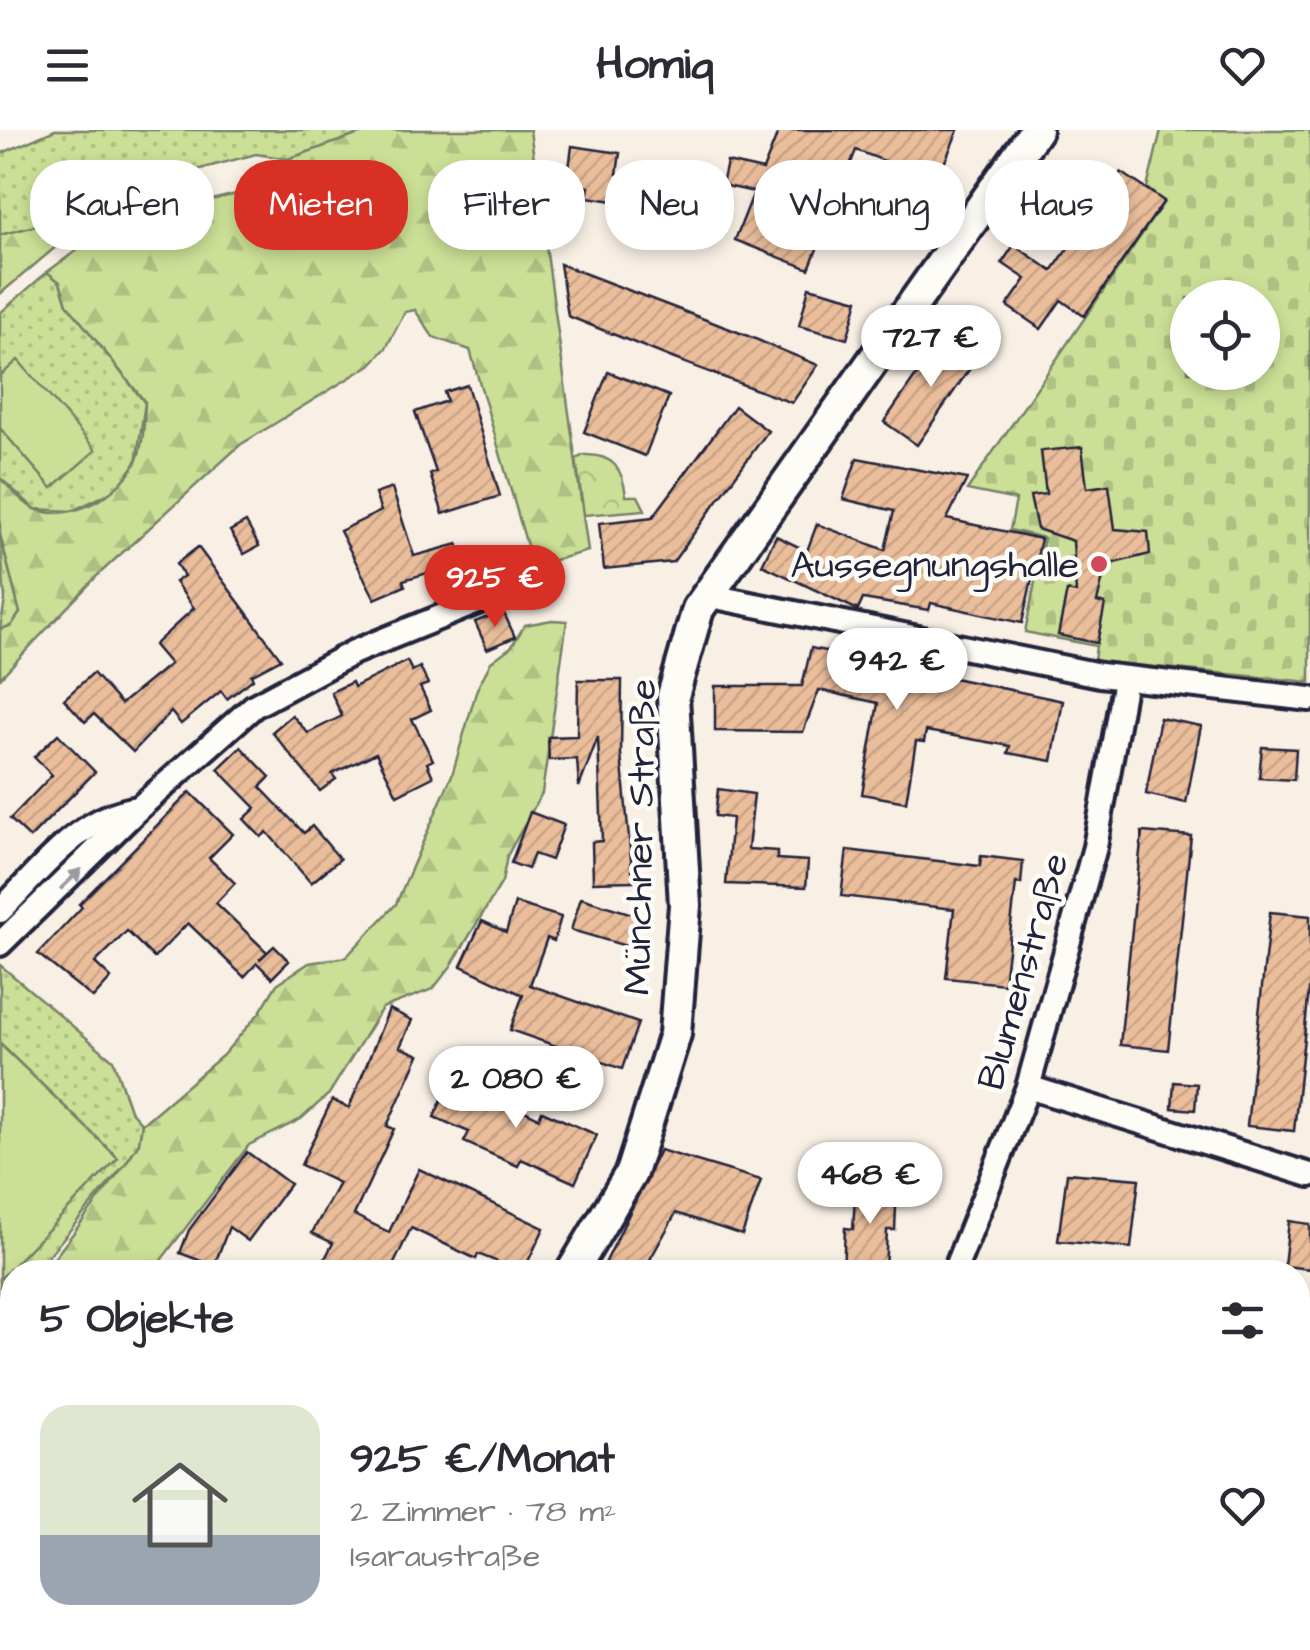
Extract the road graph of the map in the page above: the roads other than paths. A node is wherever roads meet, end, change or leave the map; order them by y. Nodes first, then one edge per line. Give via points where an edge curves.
1 (1036, 130) edge
2 (706, 595) junction
3 (487, 598) dead end
4 (1125, 680) junction
5 (1310, 699) edge
6 (139, 808) junction
7 (0, 911) edge
8 (0, 944) edge
9 (1028, 1087) junction
10 (1310, 1175) edge
11 (579, 1260) edge
12 (959, 1260) edge

1 - 2 main road, Münchner Straße
2 - 4 street
2 - 11 main road, Münchner Straße via 673,696 685,905 675,1034 630,1173
3 - 6 street via 354,652 254,706
4 - 5 street
4 - 9 street, Blumenstraße via 1094,847
6 - 7 street via 114,812 79,832
8 -> 6 street
9 - 10 street
9 - 12 street, Blumenstraße

